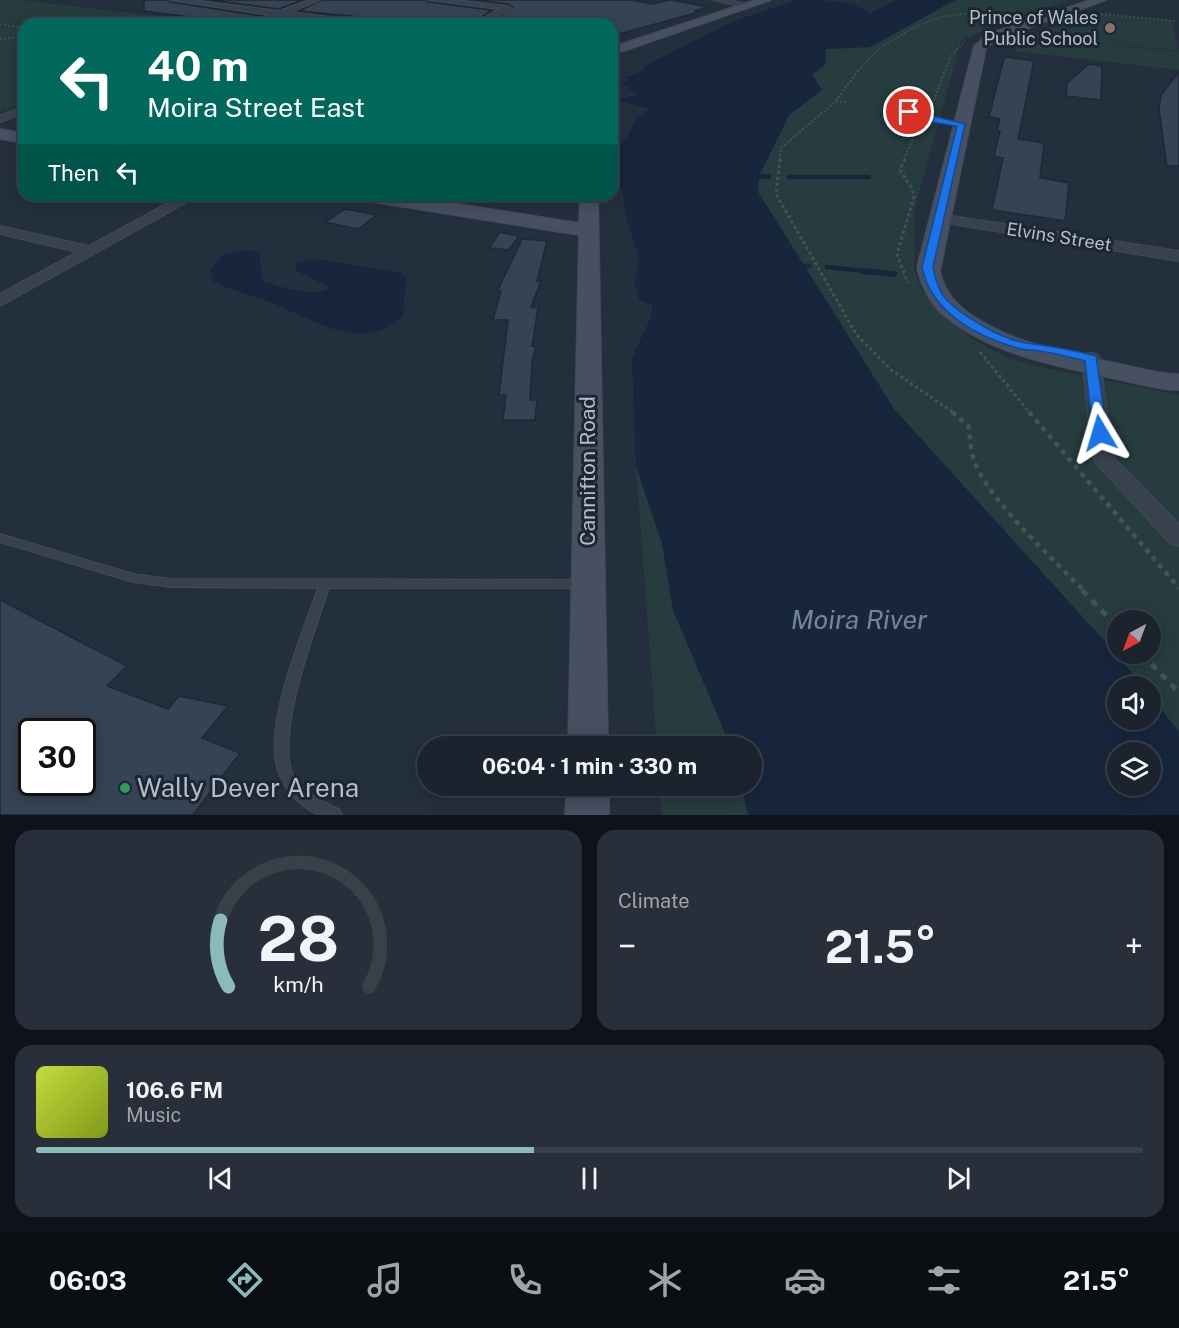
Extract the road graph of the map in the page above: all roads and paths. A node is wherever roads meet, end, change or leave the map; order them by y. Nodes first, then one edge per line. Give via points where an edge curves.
1 (174, 0) edge
2 (316, 0) edge
3 (432, 0) edge
4 (718, 0) edge
5 (766, 0) edge
6 (748, 6) junction
7 (1100, 7) edge
8 (282, 13) junction
9 (268, 18) edge
10 (318, 18) edge
11 (489, 18) edge
12 (1176, 21) dead end
13 (0, 24) edge
14 (18, 27) edge
15 (18, 38) edge
16 (0, 39) edge
17 (969, 39) dead end
18 (618, 49) edge
19 (835, 101) dead end
20 (846, 102) dead end
21 (18, 112) edge
22 (909, 112) dead end
23 (0, 118) edge
24 (925, 118) junction
25 (961, 124) junction
26 (0, 134) edge
27 (18, 137) edge
28 (182, 201) edge
29 (404, 201) edge
30 (589, 201) edge
31 (939, 218) junction
32 (0, 230) edge
33 (588, 230) junction
34 (91, 251) junction
35 (1179, 256) edge
36 (909, 285) dead end
37 (0, 301) edge
38 (975, 347) dead end
39 (1091, 363) junction
40 (1179, 380) edge
41 (0, 538) edge
42 (1179, 538) edge
43 (325, 583) junction
44 (588, 584) junction
45 (1179, 588) edge
46 (1151, 664) edge
47 (1179, 693) edge
48 (588, 736) edge
49 (588, 796) edge
50 (334, 815) edge
51 (587, 815) edge

1 - 8 street
2 - 8 street
3 - 11 street via 507,8
4 - 6 street
5 - 6 street
6 - 18 street
7 - 12 path
7 - 25 street via 984,41
8 - 9 street
8 - 10 street
13 - 14 path
15 - 16 path
17 - 24 path via 961,42 944,70 936,99
19 - 20 path
21 - 23 street
22 - 24 lane
24 - 25 lane
24 - 36 path via 918,124 900,170 914,197 897,254
25 - 31 street
26 - 27 street
28 - 34 street
29 - 33 street
30 - 33 street, Cannifton Road
31 - 35 street, Elvins Street
31 - 39 street via 928,267 940,299 960,317 1034,353
32 - 34 street
33 - 44 street, Cannifton Road
34 - 37 street
38 - 45 path
39 - 40 street
39 - 42 street via 1106,462
41 - 43 lane via 143,579 171,583
43 - 44 lane
43 - 50 lane via 286,707 281,750 286,776 299,793
44 - 48 street, Cannifton Road
46 - 47 path
49 - 51 street

